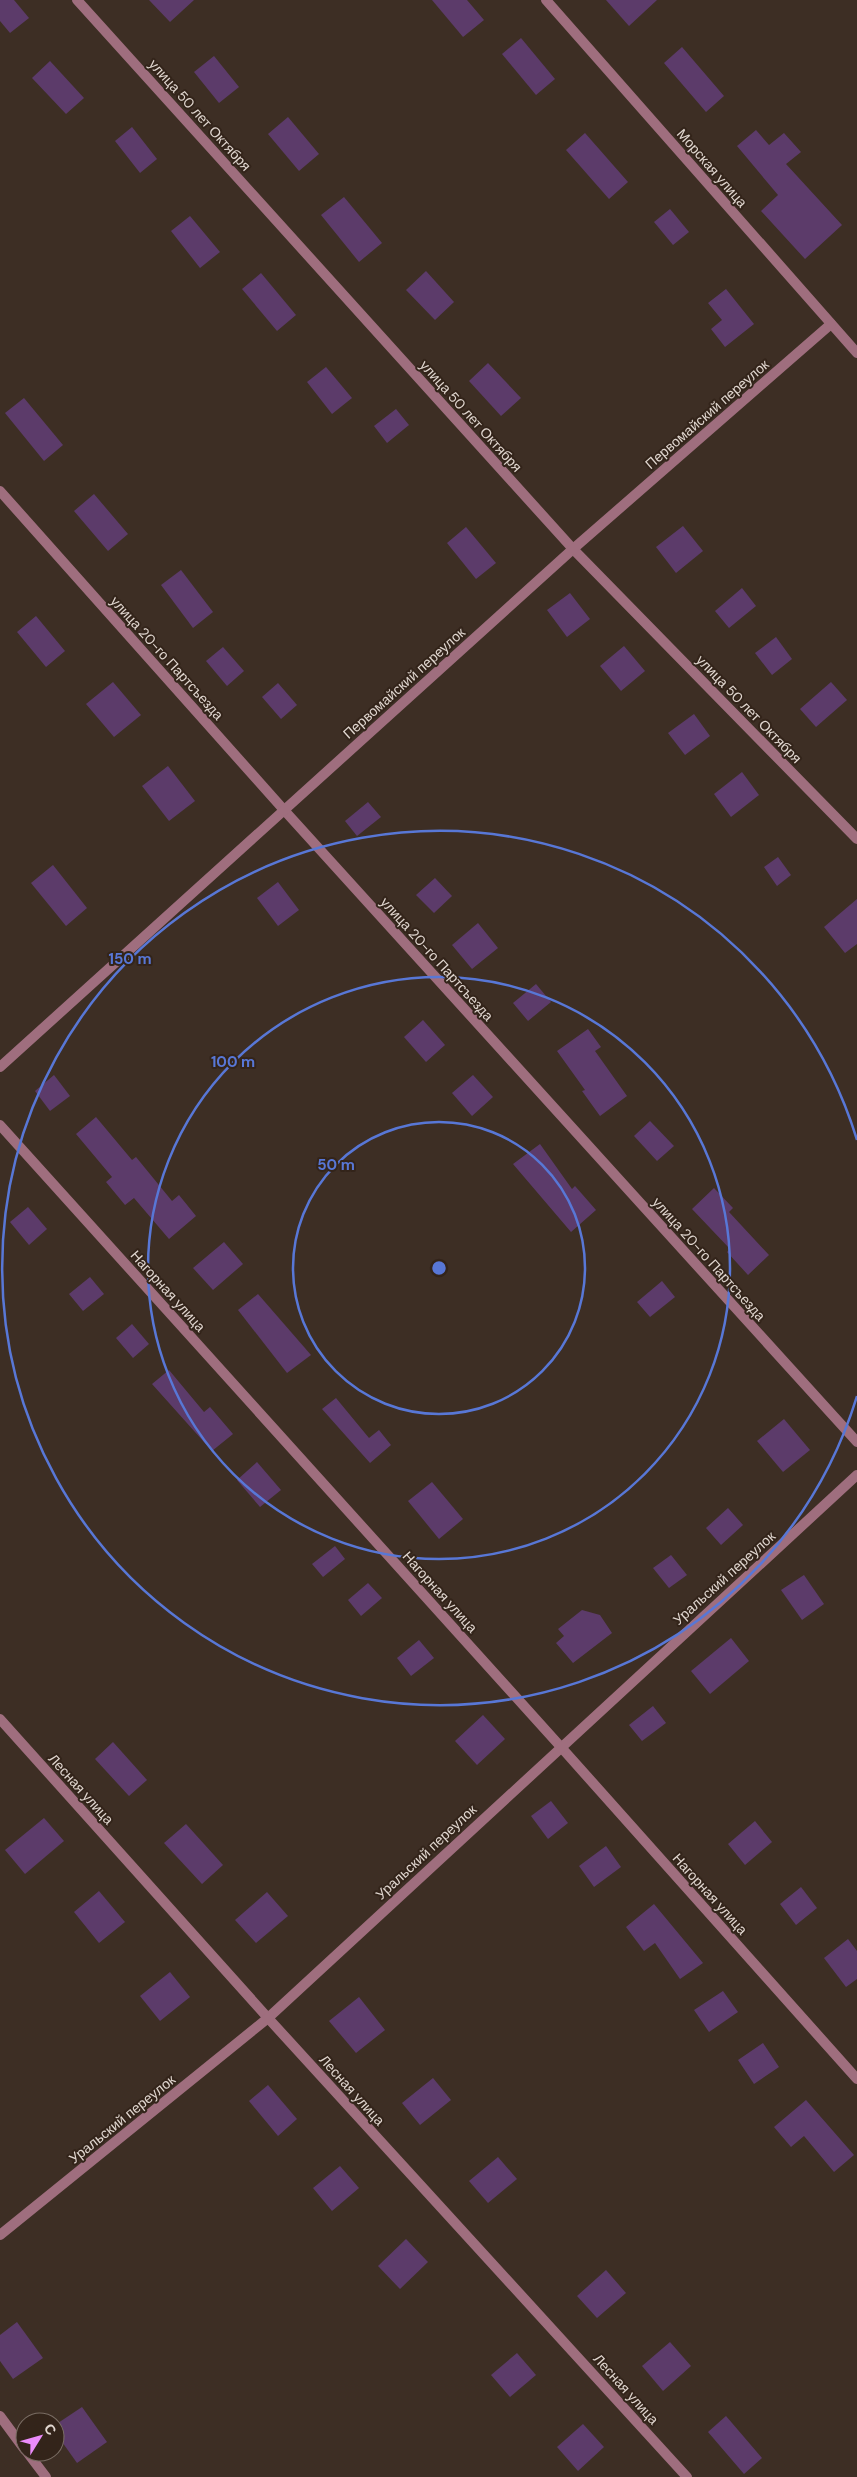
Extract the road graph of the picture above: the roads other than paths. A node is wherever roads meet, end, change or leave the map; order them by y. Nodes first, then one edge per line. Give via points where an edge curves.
1 (77, 0) edge
2 (546, 0) edge
3 (831, 324) junction
4 (857, 353) edge
5 (0, 491) edge
6 (573, 549) junction
7 (284, 810) junction
8 (857, 839) edge
9 (0, 1067) edge
10 (0, 1125) edge
11 (857, 1442) edge
12 (857, 1475) edge
13 (0, 1719) edge
14 (560, 1746) junction
15 (268, 2018) junction
16 (857, 2079) edge
17 (0, 2235) edge
18 (0, 2416) edge
19 (15, 2436) edge
20 (34, 2462) edge
21 (46, 2477) edge
22 (687, 2477) edge

1 - 6 street, улица 50 лет Октября
2 - 3 street, Морская улица
3 - 4 street, Морская улица
3 - 6 street, Первомайский переулок
5 - 7 street, улица 20-го Партсъезда
6 - 7 street, Первомайский переулок
6 - 8 street, улица 50 лет Октября
7 - 9 street, Первомайский переулок
7 - 11 street, улица 20-го Партсъезда
10 - 14 street, Нагорная улица
12 - 14 street, Уральский переулок
13 - 15 street, Лесная улица
14 - 15 street, Уральский переулок
14 - 16 street, Нагорная улица
15 - 17 street, Уральский переулок
15 - 22 street, Лесная улица
18 - 19 street
20 - 21 street

